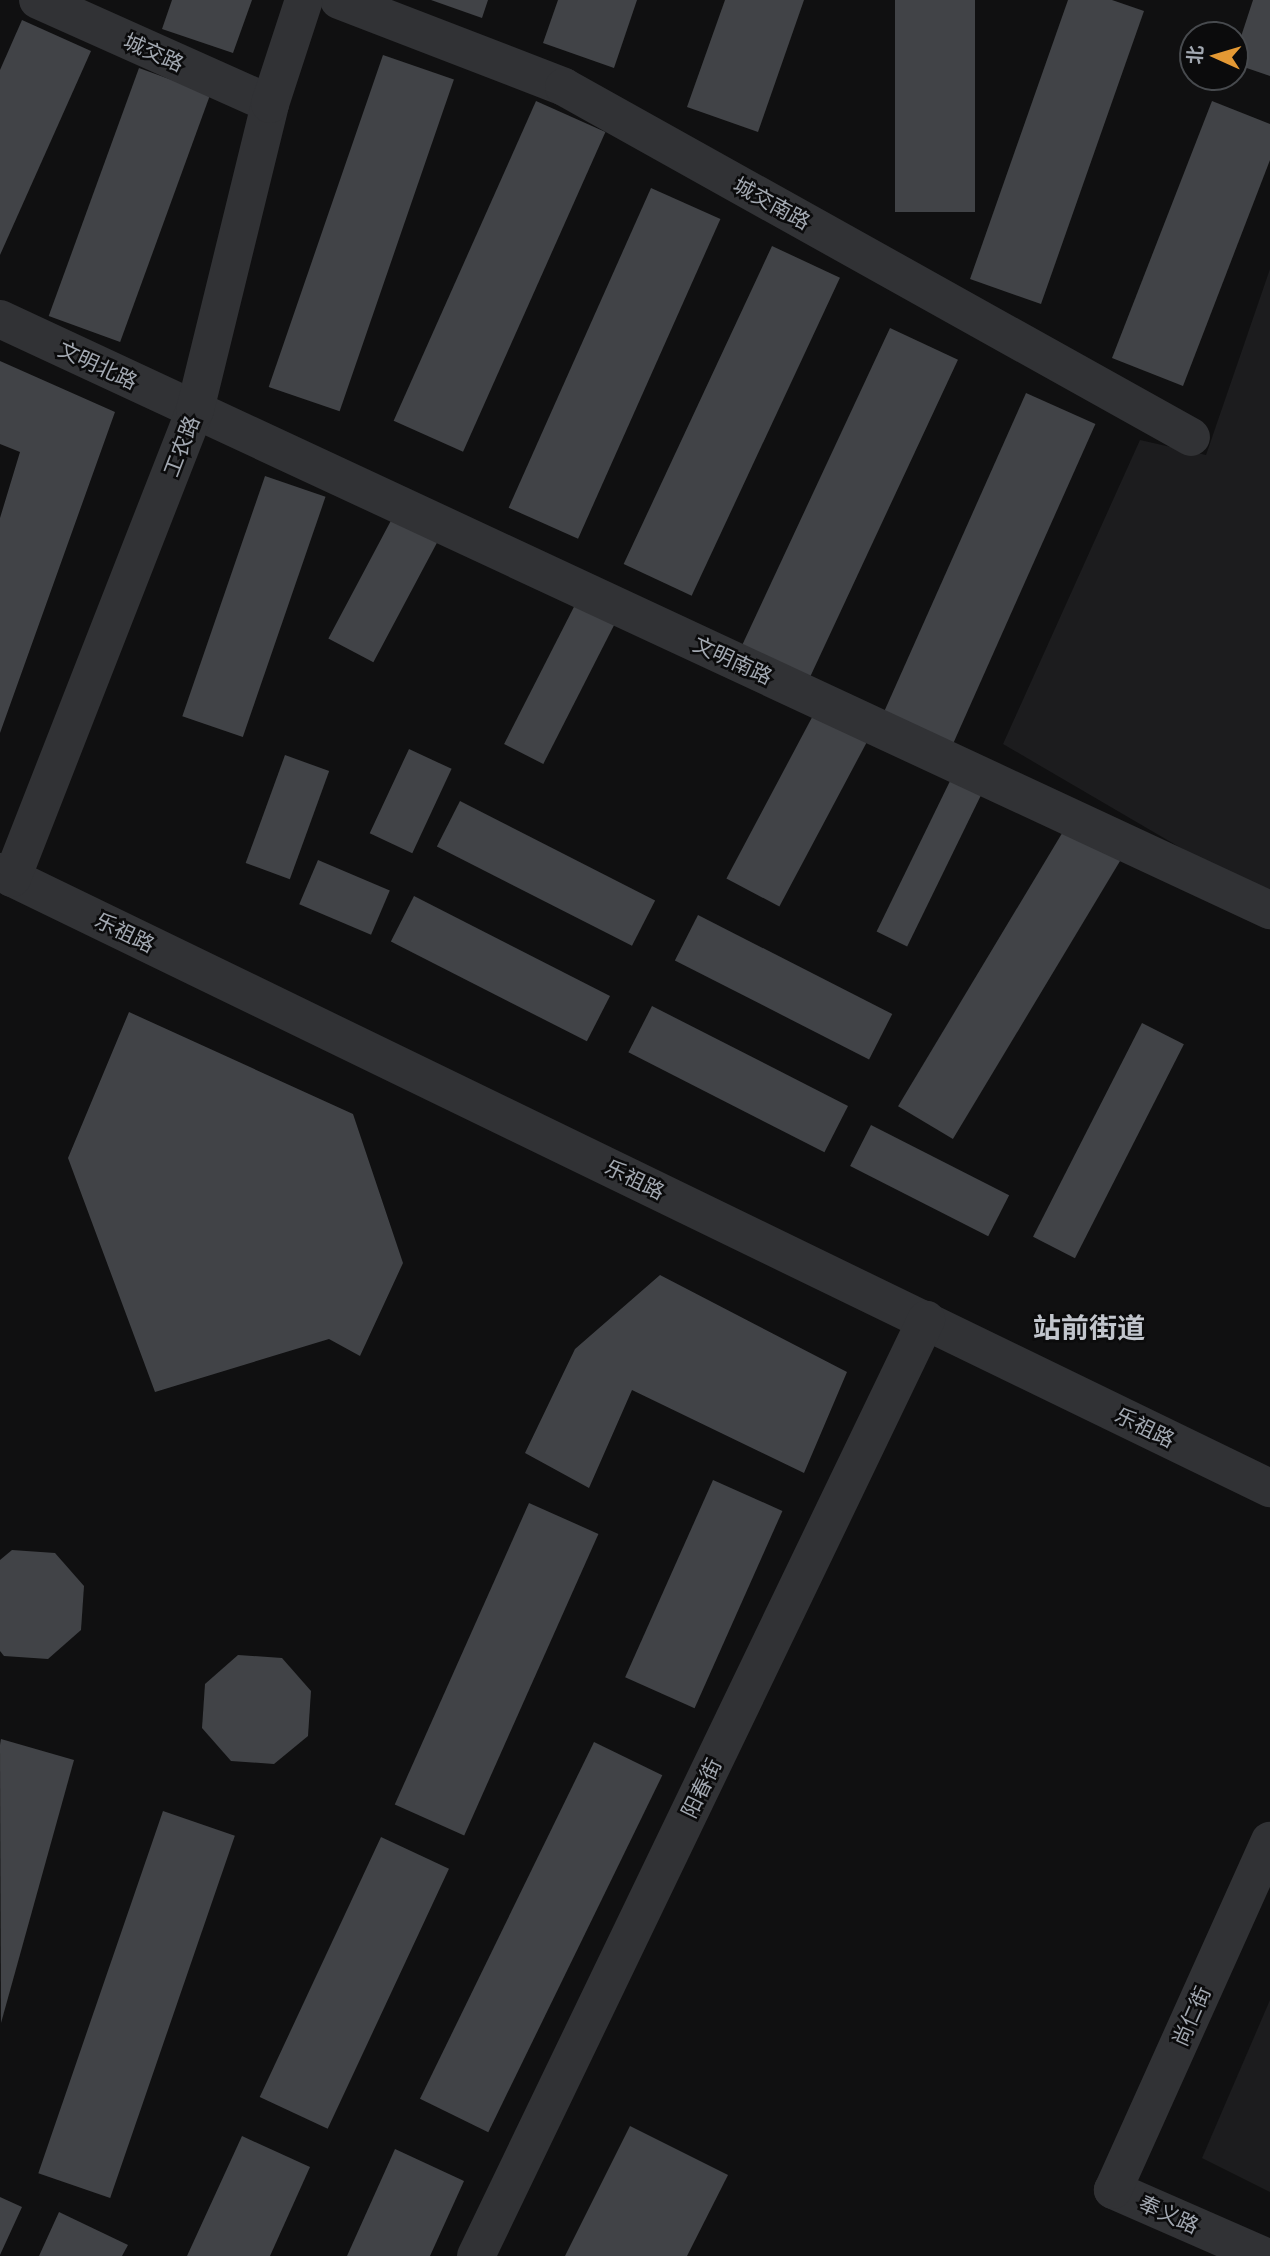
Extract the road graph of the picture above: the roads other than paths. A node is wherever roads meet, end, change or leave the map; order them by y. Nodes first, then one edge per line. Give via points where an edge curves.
1 (38, 0) edge
2 (304, 0) edge
3 (339, 0) edge
4 (270, 104) junction
5 (0, 319) edge
6 (195, 410) junction
7 (1191, 437) dead end
8 (6, 875) edge
9 (1270, 910) edge
10 (926, 1320) junction
11 (1270, 1488) edge
12 (1270, 1841) edge
13 (1113, 2190) joint
14 (476, 2256) edge
15 (1264, 2256) edge

1 - 4 street, 城交路
2 - 4 street, 工农路
3 - 7 street, 城交南路 via 564,87
4 - 6 street, 工农路
5 - 6 street, 文明北路
6 - 8 street, 工农路
6 - 9 street, 文明南路
8 - 10 street, 乐祖路
10 - 11 street, 乐祖路
10 - 14 street, 阳春街
12 - 13 street, 尚仁街
13 - 15 street, 奉义路

